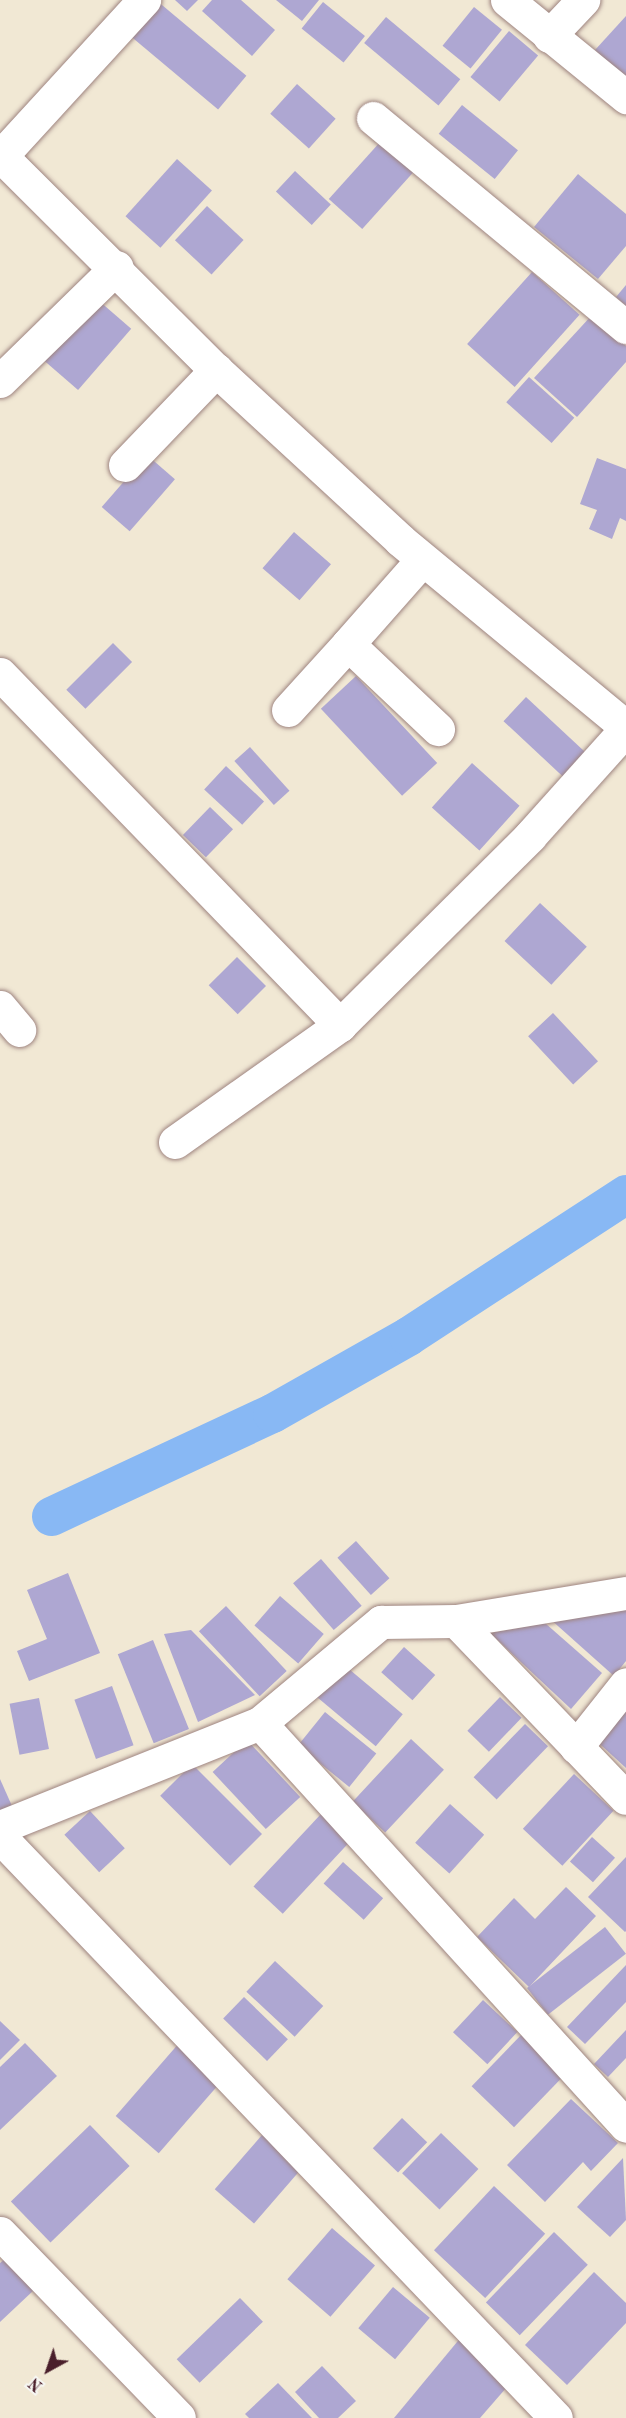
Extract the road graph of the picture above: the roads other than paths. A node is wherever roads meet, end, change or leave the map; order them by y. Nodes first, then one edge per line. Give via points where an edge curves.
1 (144, 0) edge
2 (507, 0) edge
3 (583, 0) edge
4 (549, 36) junction
5 (626, 97) edge
6 (373, 118) dead end
7 (0, 155) edge
8 (117, 267) junction
9 (626, 327) edge
10 (216, 370) junction
11 (0, 381) edge
12 (125, 465) dead end
13 (422, 560) junction
14 (348, 644) junction
15 (0, 674) edge
16 (288, 710) dead end
17 (626, 728) edge
18 (438, 729) dead end
19 (340, 1025) junction
20 (174, 1142) dead end
21 (626, 1593) edge
22 (456, 1621) junction
23 (626, 1684) edge
24 (260, 1723) junction
25 (576, 1747) junction
26 (626, 1798) edge
27 (0, 1827) edge
28 (0, 1838) edge
29 (626, 2126) edge
30 (0, 2233) edge
31 (179, 2418) edge
32 (556, 2418) edge

1 - 7 street
2 - 4 street
3 - 4 street
4 - 5 street
6 - 9 street
7 - 8 street
8 - 10 street
8 - 11 street
10 - 12 street
10 - 13 street
13 - 14 street
13 - 17 street
14 - 16 street
14 - 18 street
15 - 19 street
17 - 19 street via 530,836
19 - 20 street
21 - 22 street
22 - 24 street via 381,1622
22 - 25 street
23 - 25 street
24 - 27 street
24 - 29 street
25 - 26 street
28 - 32 street
30 - 31 street

